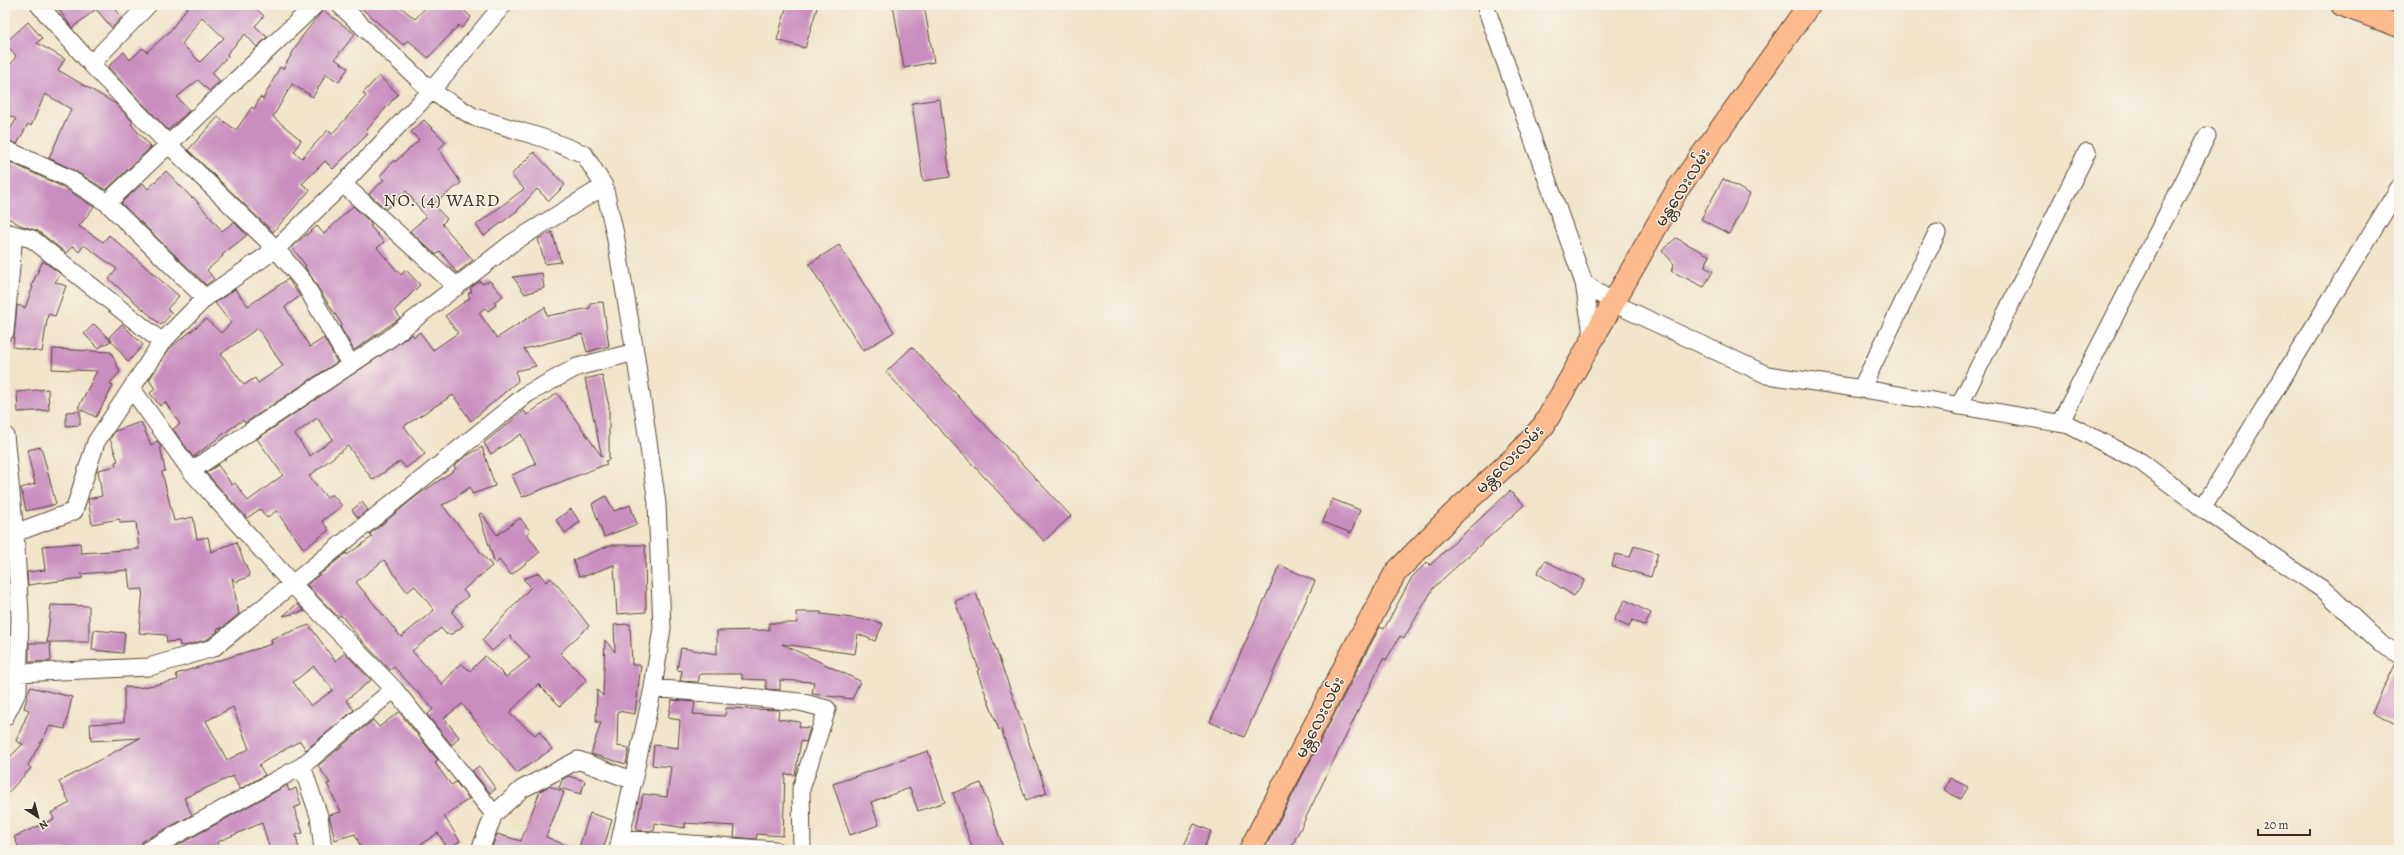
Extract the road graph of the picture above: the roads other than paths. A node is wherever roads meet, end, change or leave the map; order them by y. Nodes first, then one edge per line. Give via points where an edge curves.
1 (38, 5) edge
2 (148, 5) edge
3 (315, 5) edge
4 (340, 5) edge
5 (503, 5) edge
6 (1485, 5) edge
7 (1809, 5) edge
8 (2342, 5) edge
9 (2399, 26) edge
10 (91, 64) junction
11 (431, 91) junction
12 (2207, 136) dead end
13 (168, 144) junction
14 (5, 149) edge
15 (2087, 152) dead end
16 (343, 184) junction
17 (604, 186) junction
18 (2399, 188) edge
19 (107, 203) junction
20 (10, 233) edge
21 (1937, 233) dead end
22 (276, 249) junction
23 (1584, 283) junction
24 (457, 287) junction
25 (205, 298) junction
26 (1615, 304) junction
27 (5, 332) edge
28 (1593, 340) junction
29 (162, 342) junction
30 (635, 352) junction
31 (350, 364) junction
32 (132, 389) junction
33 (1861, 389) junction
34 (1958, 406) junction
35 (2060, 423) junction
36 (5, 435) edge
37 (191, 471) junction
38 (8, 497) edge
39 (2202, 509) junction
40 (15, 533) junction
41 (293, 586) junction
42 (2399, 654) edge
43 (18, 674) junction
44 (653, 688) junction
45 (394, 689) junction
46 (5, 717) edge
47 (302, 766) junction
48 (634, 781) junction
49 (494, 814) junction
50 (620, 844) edge
51 (741, 849) edge
52 (148, 850) edge
53 (323, 850) edge
54 (480, 850) edge
55 (775, 850) edge
56 (802, 850) edge
57 (1250, 850) edge

1 - 10 street
2 - 10 street
3 - 13 street
4 - 11 street
5 - 11 street
6 - 23 street
7 - 26 main road, မန္တလေးလမ်း via 1677,190
8 - 9 main road
10 - 13 street
11 - 16 street
11 - 17 street via 474,117 543,138 584,154
12 - 35 street
13 - 19 street
13 - 22 street
14 - 19 street via 68,178
15 - 34 street
16 - 22 street
16 - 24 street
17 - 24 street via 512,243
17 - 30 street via 615,234
18 - 39 street
19 - 25 street
20 - 27 street
20 - 29 street via 32,239
21 - 33 street
22 - 25 street
22 - 31 street via 302,281
23 - 26 street
23 - 28 street
24 - 31 street via 389,340
25 - 29 street
26 - 28 main road, မန္တလေးလမ်း
26 - 33 street via 1768,375
28 - 57 main road, မန္တလေးလမ်း via 1544,425 1518,455 1454,512 1396,572
29 - 32 street
30 - 41 street via 578,367 527,394
30 - 44 street via 657,503 662,628
31 - 37 street
32 - 37 street
32 - 40 street via 96,442 74,511
33 - 34 street
34 - 35 street
35 - 39 street via 2069,425 2141,462
36 - 38 street
37 - 41 street
38 - 40 street
39 - 42 street via 2325,591 2382,644
40 - 43 street via 20,616
41 - 43 street via 213,648 149,667
41 - 45 street
43 - 46 street via 18,691
44 - 48 street
44 - 56 street via 800,702 827,709 801,790
45 - 47 street
45 - 49 street
47 - 52 street
47 - 53 street via 319,816
48 - 49 street via 578,760 522,789
48 - 50 street
49 - 54 street
50 - 51 street
51 - 55 street

